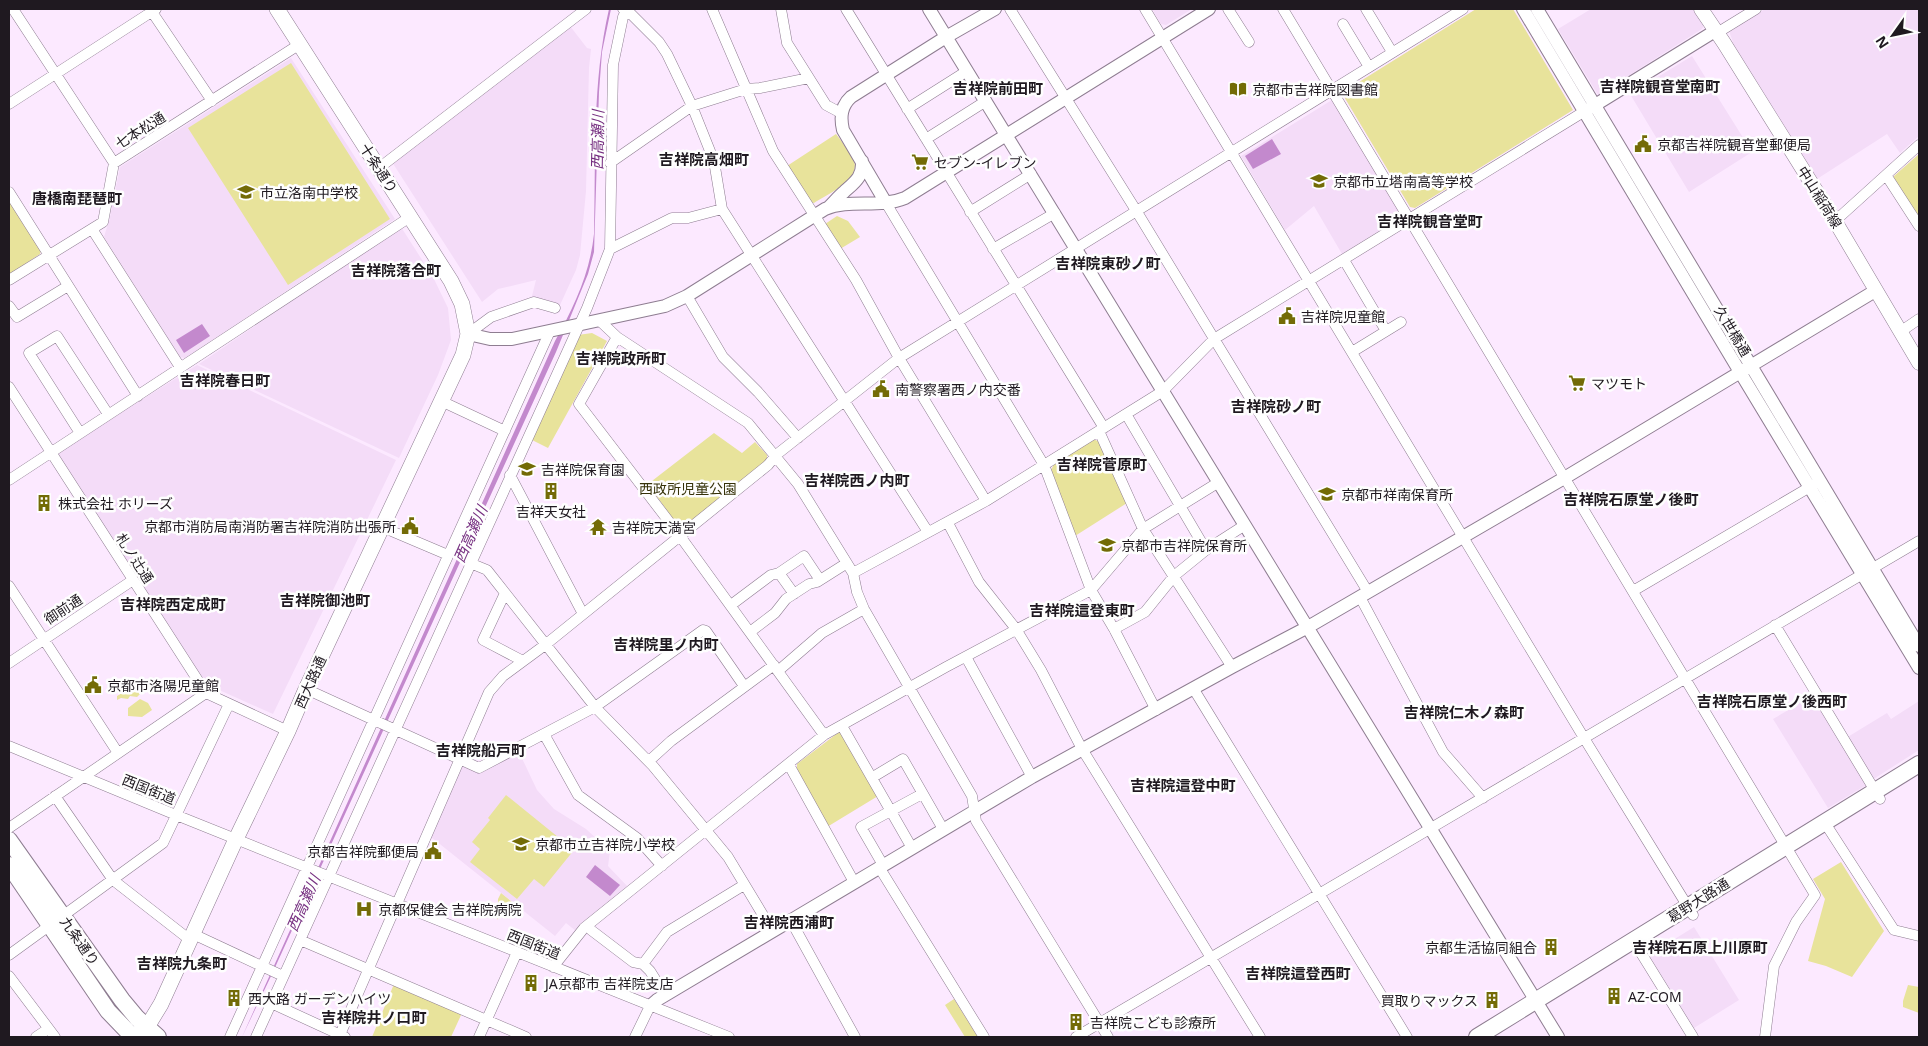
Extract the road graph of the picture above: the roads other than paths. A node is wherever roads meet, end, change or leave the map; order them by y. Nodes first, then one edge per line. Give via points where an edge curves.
1 (14, 9) edge
2 (277, 9) edge
3 (586, 9) edge
4 (625, 9) edge
5 (712, 9) edge
6 (781, 9) edge
7 (846, 9) edge
8 (929, 9) edge
9 (995, 9) edge
10 (1010, 9) edge
11 (1145, 9) edge
12 (1209, 9) edge
13 (1228, 9) edge
14 (1283, 9) edge
15 (1366, 9) edge
16 (1463, 9) edge
17 (1523, 9) edge
18 (1537, 9) edge
19 (1701, 9) edge
20 (1756, 9) edge
21 (152, 10) edge
22 (1344, 24) dead end
23 (1716, 32) junction
24 (946, 36) junction
25 (1163, 38) junction
26 (1249, 42) dead end
27 (300, 44) junction
28 (1392, 52) junction
29 (1369, 67) junction
30 (967, 71) junction
31 (56, 74) junction
32 (886, 75) junction
33 (809, 78) junction
34 (746, 89) junction
35 (1332, 90) junction
36 (1067, 98) junction
37 (212, 101) junction
38 (986, 101) junction
39 (9, 104) edge
40 (692, 106) junction
41 (1590, 108) junction
42 (907, 109) junction
43 (841, 113) junction
44 (1007, 136) junction
45 (926, 139) junction
46 (1919, 146) edge
47 (1231, 153) junction
48 (862, 161) junction
49 (114, 163) junction
50 (610, 163) junction
51 (379, 168) junction
52 (946, 172) junction
53 (1031, 174) junction
54 (1886, 175) junction
55 (9, 192) edge
56 (886, 203) junction
57 (829, 207) junction
58 (722, 209) junction
59 (970, 212) junction
60 (1137, 212) junction
61 (1054, 213) junction
62 (814, 215) junction
63 (410, 217) junction
64 (1410, 220) junction
65 (1835, 221) junction
66 (1919, 226) edge
67 (92, 229) junction
68 (610, 249) junction
69 (1076, 249) junction
70 (993, 250) junction
71 (752, 254) junction
72 (48, 255) junction
73 (1344, 260) junction
74 (9, 280) edge
75 (1309, 281) junction
76 (1014, 285) junction
77 (68, 286) junction
78 (1875, 291) junction
79 (687, 296) junction
80 (9, 306) edge
81 (555, 308) dead end
82 (1919, 319) edge
83 (600, 321) junction
84 (957, 322) junction
85 (1401, 322) dead end
86 (577, 325) junction
87 (551, 331) junction
88 (1386, 331) junction
89 (1900, 332) junction
90 (468, 334) junction
91 (617, 337) junction
92 (1214, 339) junction
93 (1352, 352) junction
94 (899, 358) junction
95 (1919, 363) edge
96 (1752, 365) junction
97 (180, 367) junction
98 (1740, 372) junction
99 (9, 387) edge
100 (1163, 391) junction
101 (138, 396) junction
102 (845, 400) junction
103 (441, 401) junction
104 (108, 414) junction
105 (1126, 414) junction
106 (1101, 429) junction
107 (505, 431) junction
108 (80, 433) junction
109 (798, 438) junction
110 (51, 452) junction
111 (776, 455) junction
112 (1044, 465) junction
113 (510, 475) junction
114 (1566, 477) junction
115 (9, 480) edge
116 (1821, 481) junction
117 (1219, 482) junction
118 (1809, 487) junction
119 (986, 501) junction
120 (1180, 506) junction
121 (948, 523) junction
122 (1245, 525) junction
123 (382, 527) junction
124 (1143, 529) junction
125 (928, 532) junction
126 (680, 536) junction
127 (1464, 536) junction
128 (1919, 541) edge
129 (1206, 550) junction
130 (448, 555) junction
131 (470, 563) junction
132 (847, 563) junction
133 (1867, 571) junction
134 (779, 573) junction
135 (853, 573) junction
136 (1174, 576) junction
137 (133, 580) junction
138 (820, 580) junction
139 (9, 586) edge
140 (1090, 590) junction
141 (1633, 591) junction
142 (505, 593) junction
143 (794, 594) junction
144 (1364, 594) junction
145 (731, 605) junction
146 (864, 609) junction
147 (583, 614) junction
148 (1775, 625) junction
149 (1308, 627) junction
150 (1016, 629) junction
151 (1114, 629) junction
152 (750, 632) junction
153 (43, 639) junction
154 (545, 645) junction
155 (1919, 646) edge
156 (966, 657) junction
157 (523, 661) junction
158 (9, 663) edge
159 (1232, 667) junction
160 (776, 668) junction
161 (1919, 668) edge
162 (1684, 678) junction
163 (744, 686) junction
164 (909, 687) junction
165 (1193, 688) junction
166 (306, 689) junction
167 (206, 693) junction
168 (229, 704) junction
169 (595, 707) junction
170 (1156, 710) junction
171 (374, 719) junction
172 (842, 726) junction
173 (395, 728) junction
174 (288, 731) junction
175 (544, 734) junction
176 (824, 736) junction
177 (1584, 738) junction
178 (9, 746) edge
179 (1082, 749) junction
180 (118, 753) junction
181 (460, 759) junction
182 (649, 761) junction
183 (1919, 764) edge
184 (789, 765) junction
185 (1919, 775) edge
186 (83, 777) junction
187 (873, 777) junction
188 (1032, 777) junction
189 (922, 794) junction
190 (1878, 795) junction
191 (56, 796) junction
192 (1483, 798) junction
193 (891, 810) junction
194 (974, 811) junction
195 (176, 815) junction
196 (1828, 826) junction
197 (9, 828) edge
198 (943, 829) junction
199 (1431, 829) junction
200 (707, 830) junction
201 (236, 839) junction
202 (9, 840) edge
203 (912, 848) junction
204 (1789, 850) junction
205 (9, 865) edge
206 (662, 866) junction
207 (881, 866) junction
208 (308, 868) junction
209 (327, 876) junction
210 (113, 880) junction
211 (854, 882) junction
212 (744, 885) junction
213 (1319, 895) junction
214 (397, 904) junction
215 (1690, 911) junction
216 (790, 919) junction
217 (57, 921) junction
218 (588, 925) junction
219 (772, 930) junction
220 (1919, 936) edge
221 (192, 937) junction
222 (300, 940) junction
223 (1636, 944) junction
224 (517, 952) junction
225 (9, 956) edge
226 (1212, 958) junction
227 (643, 964) junction
228 (263, 966) junction
229 (553, 967) junction
230 (369, 970) junction
231 (9, 976) edge
232 (284, 976) junction
233 (665, 995) junction
234 (271, 1003) junction
235 (1539, 1004) junction
236 (650, 1006) junction
237 (487, 1020) junction
238 (1100, 1023) junction
239 (51, 1033) edge
240 (141, 1035) edge
241 (342, 1036) edge
242 (36, 1037) edge
243 (230, 1037) edge
244 (256, 1037) edge
245 (479, 1037) edge
246 (526, 1037) edge
247 (635, 1037) edge
248 (728, 1037) edge
249 (855, 1037) edge
250 (984, 1037) edge
251 (1076, 1037) edge
252 (1108, 1037) edge
253 (1260, 1037) edge
254 (1407, 1037) edge
255 (1477, 1037) edge
256 (1495, 1037) edge
257 (1558, 1037) edge
258 (1693, 1037) edge
259 (1765, 1037) edge

1 - 31 street
2 - 27 main road, 十条通り
3 - 51 street
4 - 40 street via 659,42
4 - 50 street via 613,65
5 - 34 street
6 - 33 street via 787,43
7 - 32 street
8 - 24 street
9 - 24 street
10 - 36 street
11 - 25 street
12 - 25 street
13 - 26 street
14 - 35 street
15 - 28 street
16 - 28 street
17 - 41 street, 久世橋通
18 - 41 street, 久世橋通
19 - 23 main road, 中山稲荷線
20 - 23 street
21 - 31 street
21 - 37 street
22 - 29 street
23 - 41 street
23 - 65 main road, 中山稲荷線
24 - 30 street
24 - 32 street
25 - 36 street
25 - 47 street
27 - 37 street, 七本松通
27 - 51 main road, 十条通り
28 - 29 street
29 - 35 street
30 - 38 street
30 - 42 street
31 - 39 street
31 - 49 street
32 - 42 street
32 - 43 street via 851,97
33 - 34 street
33 - 43 street via 826,105
34 - 40 street
34 - 62 street via 774,151
35 - 47 street
35 - 64 street
36 - 44 street
36 - 60 street
37 - 49 street, 七本松通
38 - 44 street
38 - 45 street
40 - 50 street
40 - 58 street via 714,161
41 - 64 street
41 - 96 street, 久世橋通
41 - 98 street, 久世橋通
42 - 45 street
43 - 48 street via 844,130
44 - 52 street
44 - 53 street
45 - 52 street
46 - 54 street
47 - 60 street
47 - 75 street
48 - 56 street
48 - 57 street via 859,178 854,185
49 - 67 street, 七本松通 via 103,222
50 - 68 street
51 - 63 main road, 十条通り
52 - 56 street via 905,198
52 - 59 street
53 - 59 street
53 - 61 street
54 - 65 street
54 - 66 street
55 - 72 street
56 - 57 street
56 - 84 street
57 - 62 street
58 - 68 street via 688,218 672,218
58 - 71 street
59 - 70 street
60 - 69 street
60 - 92 street
61 - 69 street
61 - 70 street
62 - 71 street
62 - 94 street via 856,280
63 - 90 main road, 十条通り via 457,292
63 - 97 street
64 - 73 street
64 - 114 street
65 - 78 main road, 中山稲荷線
67 - 72 street, 七本松通
67 - 97 street
68 - 86 street
69 - 76 street
69 - 100 street
70 - 76 street
71 - 79 street
71 - 102 street
72 - 74 street, 七本松通
72 - 77 street
73 - 75 street
73 - 88 street
75 - 92 street
75 - 93 street
76 - 84 street
76 - 106 street
77 - 80 street via 17,318
77 - 101 street
78 - 89 main road, 中山稲荷線
78 - 96 street
79 - 83 street via 665,306
79 - 109 street via 723,357
81 - 90 street via 534,302 491,317
82 - 89 street
83 - 86 street
83 - 91 street
84 - 94 street
84 - 112 street
85 - 88 street
86 - 87 street
86 - 113 street
87 - 90 street via 503,340
87 - 107 street
88 - 93 street
89 - 95 main road, 中山稲荷線
90 - 103 main road, 西大路通 via 463,355
91 - 111 street via 748,423
91 - 126 street via 579,404
92 - 100 street
92 - 144 street
93 - 127 street
94 - 102 street
94 - 119 street
96 - 98 street
96 - 116 street, 久世橋通
97 - 101 street
98 - 114 street
98 - 118 street, 久世橋通
99 - 110 street, 札ノ辻通
100 - 105 street
100 - 117 street
101 - 104 street
102 - 109 street
102 - 125 street
103 - 107 street
103 - 123 main road, 西大路通
104 - 108 street
104 - 108 street via 57,336 29,354
105 - 106 street
105 - 120 street
106 - 112 street
106 - 124 street
107 - 130 street
108 - 110 street
109 - 111 street
110 - 115 street
110 - 137 street, 札ノ辻通
111 - 126 street
111 - 132 street
112 - 119 street
112 - 140 street
113 - 131 street
113 - 147 street
114 - 127 street
114 - 141 street
116 - 118 street
116 - 133 street, 久世橋通
117 - 120 street
117 - 122 street
118 - 133 street, 久世橋通
118 - 141 street
119 - 121 street
120 - 124 street
120 - 129 street
121 - 125 street
121 - 150 street via 979,582
122 - 129 street
122 - 149 street
123 - 130 street
123 - 166 main road, 西大路通
124 - 136 street
124 - 140 street
125 - 135 street
126 - 145 street
126 - 147 street
127 - 144 street
127 - 177 street
128 - 133 street
129 - 136 street
130 - 171 street
131 - 142 street via 487,570
131 - 173 street
132 - 135 street
132 - 138 street
133 - 148 street
133 - 155 street, 久世橋通
133 - 161 street, 久世橋通
134 - 138 street via 804,556
134 - 143 street
134 - 145 street via 771,575
135 - 146 street
136 - 151 street via 1145,612
136 - 159 street
137 - 153 street, 御前通
137 - 167 street, 札ノ辻通
138 - 143 street
139 - 153 street
140 - 150 street
140 - 151 street
141 - 162 street
142 - 154 street
142 - 157 street via 483,640
143 - 152 street via 775,614
144 - 149 street
144 - 192 street via 1442,752
145 - 152 street
146 - 160 street via 822,633
146 - 164 street
147 - 154 street
148 - 162 street
148 - 190 street
149 - 159 street
149 - 199 street
150 - 156 street
150 - 179 street
151 - 170 street
152 - 160 street
153 - 158 street, 御前通
153 - 180 street
154 - 157 street
154 - 169 street
156 - 164 street
156 - 188 street
157 - 181 street via 489,692
159 - 165 street
160 - 163 street
160 - 176 street
162 - 177 street
162 - 204 street
163 - 169 street via 703,630
163 - 182 street
164 - 172 street
164 - 194 street via 972,796
165 - 170 street
165 - 213 street
166 - 171 street
166 - 174 main road, 西大路通
167 - 168 street
167 - 180 street
168 - 174 street
168 - 195 street
169 - 175 street
169 - 182 street
170 - 179 street
171 - 173 street
171 - 208 street
172 - 176 street
172 - 187 street
173 - 181 street
173 - 209 street
174 - 201 main road, 西大路通
175 - 181 street via 479,768
175 - 206 street via 578,795 637,838
176 - 184 street
177 - 192 street
177 - 215 street
178 - 186 street, 西国街道
179 - 188 street
179 - 226 street
180 - 186 street
181 - 214 street
182 - 200 street
183 - 190 highway, 葛野大路通
184 - 200 street
184 - 211 street
185 - 190 highway, 葛野大路通
186 - 191 street
186 - 195 street, 西国街道
187 - 189 street via 903,758
187 - 193 street
188 - 194 street
189 - 193 street
189 - 198 street
190 - 196 highway, 葛野大路通
191 - 197 street
191 - 210 street
192 - 199 street
193 - 203 street
193 - 207 street via 861,827
194 - 198 street
194 - 238 street via 976,821
195 - 201 street, 西国街道
195 - 210 street via 163,843
196 - 204 highway, 葛野大路通
196 - 220 street via 1894,930
198 - 203 street
199 - 213 street
199 - 235 street
200 - 206 street
200 - 212 street
201 - 208 street, 西国街道
201 - 221 main road, 西大路通
202 - 217 highway, 九条通り
203 - 207 street
204 - 215 highway, 葛野大路通
204 - 259 street via 1816,895 1796,922 1774,966
205 - 217 highway, 九条通り
206 - 218 street
207 - 211 street
207 - 250 street
208 - 209 street, 西国街道
208 - 228 street
209 - 214 street, 西国街道
209 - 222 street
210 - 217 street
210 - 221 street
211 - 216 street
212 - 219 street
212 - 227 street via 667,932
213 - 226 street
213 - 254 street
214 - 224 street, 西国街道
214 - 230 street
215 - 223 highway, 葛野大路通
216 - 219 street
216 - 249 street
217 - 225 street
217 - 240 highway, 九条通り via 137,1018
218 - 227 street via 633,962
218 - 229 street
219 - 233 street
221 - 228 street
221 - 240 main road, 西大路通 via 161,1004
222 - 230 street
222 - 232 street
223 - 235 highway, 葛野大路通
223 - 258 street
224 - 229 street, 西国街道
224 - 237 street
226 - 238 street
226 - 253 street
227 - 233 street
228 - 232 street
228 - 243 street
229 - 236 street, 西国街道
230 - 237 street
230 - 241 street
231 - 239 street
232 - 234 street
233 - 236 street
234 - 241 street
234 - 244 street
235 - 255 highway, 葛野大路通
235 - 256 highway, 葛野大路通
235 - 257 street
236 - 247 street
236 - 248 street, 西国街道
237 - 245 street
237 - 246 street
238 - 251 street
238 - 252 street
239 - 242 street

